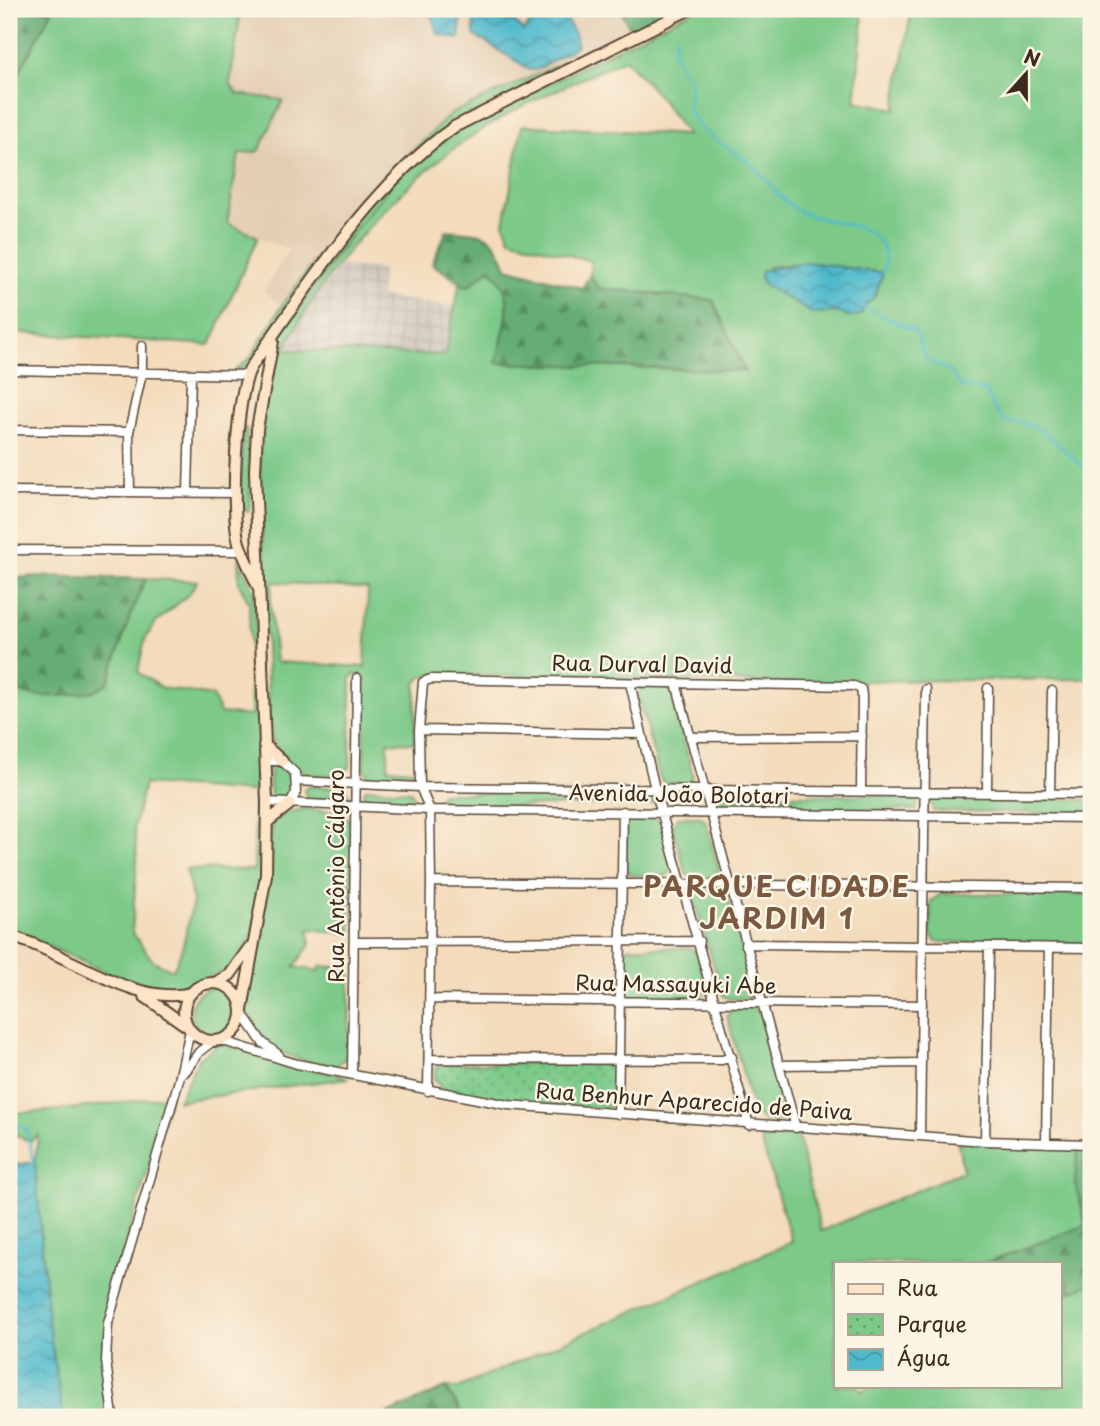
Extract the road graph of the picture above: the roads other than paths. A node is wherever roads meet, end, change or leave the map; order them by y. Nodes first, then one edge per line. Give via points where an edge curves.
1 (690, 9) edge
2 (275, 335) junction
3 (142, 346) dead end
4 (9, 370) edge
5 (142, 373) junction
6 (191, 375) junction
7 (247, 375) junction
8 (240, 423) junction
9 (9, 430) edge
10 (129, 432) junction
11 (255, 471) junction
12 (9, 491) edge
13 (130, 491) junction
14 (188, 492) junction
15 (236, 493) junction
16 (256, 513) junction
17 (237, 514) junction
18 (9, 550) edge
19 (243, 551) junction
20 (258, 587) junction
21 (357, 678) dead end
22 (630, 683) junction
23 (676, 683) junction
24 (988, 688) dead end
25 (926, 689) dead end
26 (1052, 691) dead end
27 (419, 730) junction
28 (641, 734) junction
29 (862, 736) junction
30 (690, 737) junction
31 (264, 745) junction
32 (265, 761) junction
33 (282, 761) junction
34 (297, 781) junction
35 (356, 784) junction
36 (420, 787) junction
37 (655, 789) junction
38 (704, 789) junction
39 (861, 790) junction
40 (924, 791) junction
41 (987, 792) junction
42 (1050, 794) junction
43 (1091, 794) edge
44 (267, 802) junction
45 (290, 803) junction
46 (356, 807) junction
47 (430, 810) junction
48 (623, 811) junction
49 (664, 812) junction
50 (711, 813) junction
51 (924, 815) junction
52 (1091, 818) edge
53 (267, 822) junction
54 (431, 882) junction
55 (621, 883) junction
56 (683, 884) junction
57 (729, 886) junction
58 (925, 886) junction
59 (1091, 888) edge
60 (256, 933) junction
61 (9, 936) edge
62 (355, 942) junction
63 (429, 942) junction
64 (699, 942) junction
65 (619, 944) junction
66 (745, 944) junction
67 (923, 946) junction
68 (989, 947) junction
69 (1049, 948) junction
70 (1091, 948) edge
71 (212, 983) junction
72 (136, 990) junction
73 (191, 993) junction
74 (430, 999) junction
75 (619, 1002) junction
76 (715, 1003) junction
77 (761, 1003) junction
78 (922, 1005) junction
79 (242, 1011) junction
80 (190, 1028) junction
81 (216, 1040) junction
82 (732, 1057) junction
83 (429, 1059) junction
84 (618, 1059) junction
85 (921, 1063) junction
86 (297, 1064) junction
87 (781, 1065) junction
88 (352, 1074) junction
89 (179, 1080) junction
90 (428, 1091) junction
91 (618, 1114) junction
92 (749, 1125) junction
93 (796, 1128) junction
94 (920, 1135) junction
95 (985, 1141) junction
96 (1046, 1143) junction
97 (1091, 1144) edge
98 (113, 1417) edge

1 - 2 main road via 483,111 430,144 393,179 349,233
2 - 7 main road
2 - 11 main road via 259,415
3 - 5 street
4 - 5 street
5 - 6 street
5 - 10 street
6 - 7 street
6 - 14 street
7 - 8 main road
8 - 11 main road via 250,427
8 - 15 main road
9 - 10 street
10 - 13 street
11 - 16 main road
12 - 13 street
13 - 14 street
14 - 15 street
15 - 17 main road
16 - 17 main road
16 - 20 main road
17 - 19 main road
18 - 19 street
19 - 20 main road
20 - 31 main road
21 - 35 street, Rua Antônio Cálgaro
22 - 23 street, Rua Durval David
22 - 27 street, Rua Durval David via 430,679 424,682
22 - 28 street
23 - 29 street, Rua Durval David via 860,689
23 - 30 street
24 - 41 street
25 - 40 street
26 - 42 street
27 - 28 street
27 - 36 street
28 - 37 street
29 - 30 street
29 - 39 street
30 - 38 street
31 - 32 main road
31 - 33 main road
32 - 33 street
32 - 44 main road
33 - 34 street
34 - 35 street, Avenida João Bolotari
34 - 45 street
35 - 36 street, Avenida João Bolotari
35 - 46 street, Rua Antônio Cálgaro
36 - 37 street, Avenida João Bolotari
36 - 47 street
37 - 38 street, Avenida João Bolotari
37 - 49 street
38 - 39 street, Avenida João Bolotari
38 - 50 street
39 - 40 street, Avenida João Bolotari
40 - 41 street, Avenida João Bolotari
40 - 51 street
41 - 42 street, Avenida João Bolotari
42 - 43 street, Avenida João Bolotari
44 - 45 street, Avenida João Bolotari
44 - 53 main road
45 - 46 street, Avenida João Bolotari
45 - 53 main road
46 - 47 street, Avenida João Bolotari
46 - 62 street, Rua Antônio Cálgaro
47 - 48 street, Avenida João Bolotari
47 - 54 street
48 - 49 street, Avenida João Bolotari
48 - 55 street
49 - 50 street, Avenida João Bolotari
49 - 56 street
50 - 51 street, Avenida João Bolotari
50 - 57 street
51 - 52 street, Avenida João Bolotari
51 - 58 street
53 - 60 main road via 266,875
54 - 55 street
54 - 63 street
55 - 56 street
55 - 65 street
56 - 57 street
56 - 64 street
57 - 58 street
57 - 66 street
58 - 59 street
58 - 67 street
60 - 71 main road via 238,967 222,981
60 - 79 main road
61 - 72 main road
62 - 63 street
62 - 88 street, Rua Antônio Cálgaro
63 - 65 street
63 - 74 street
64 - 65 street
64 - 76 street
65 - 75 street
66 - 67 street
66 - 77 street
67 - 68 street
67 - 78 street
68 - 69 street
68 - 95 street
69 - 70 street
69 - 96 street
71 - 73 main road
71 - 79 main road via 233,990
72 - 73 main road via 164,996
72 - 80 main road
73 - 80 main road via 184,1016
74 - 75 street, Rua Massayuki Abe
74 - 83 street
75 - 76 street, Rua Massayuki Abe
75 - 84 street
76 - 77 street, Rua Massayuki Abe
76 - 82 street
77 - 78 street, Rua Massayuki Abe
77 - 87 street
78 - 85 street
79 - 81 main road via 237,1029
79 - 86 street, Rua Benhur Aparecido de Paiva via 262,1042
80 - 81 main road via 197,1036
80 - 89 street
81 - 86 street, Rua Benhur Aparecido de Paiva
81 - 89 street via 194,1057
82 - 84 street
82 - 92 street
83 - 84 street
83 - 90 street
84 - 91 street
85 - 87 street
85 - 94 street
86 - 88 street, Rua Benhur Aparecido de Paiva
87 - 93 street
88 - 90 street, Rua Benhur Aparecido de Paiva
89 - 98 street via 108,1323 106,1361
90 - 91 street, Rua Benhur Aparecido de Paiva via 509,1105
91 - 92 street, Rua Benhur Aparecido de Paiva
92 - 93 street, Rua Benhur Aparecido de Paiva
93 - 94 street, Rua Benhur Aparecido de Paiva
94 - 95 street, Rua Benhur Aparecido de Paiva
95 - 96 street, Rua Benhur Aparecido de Paiva
96 - 97 street, Rua Benhur Aparecido de Paiva

